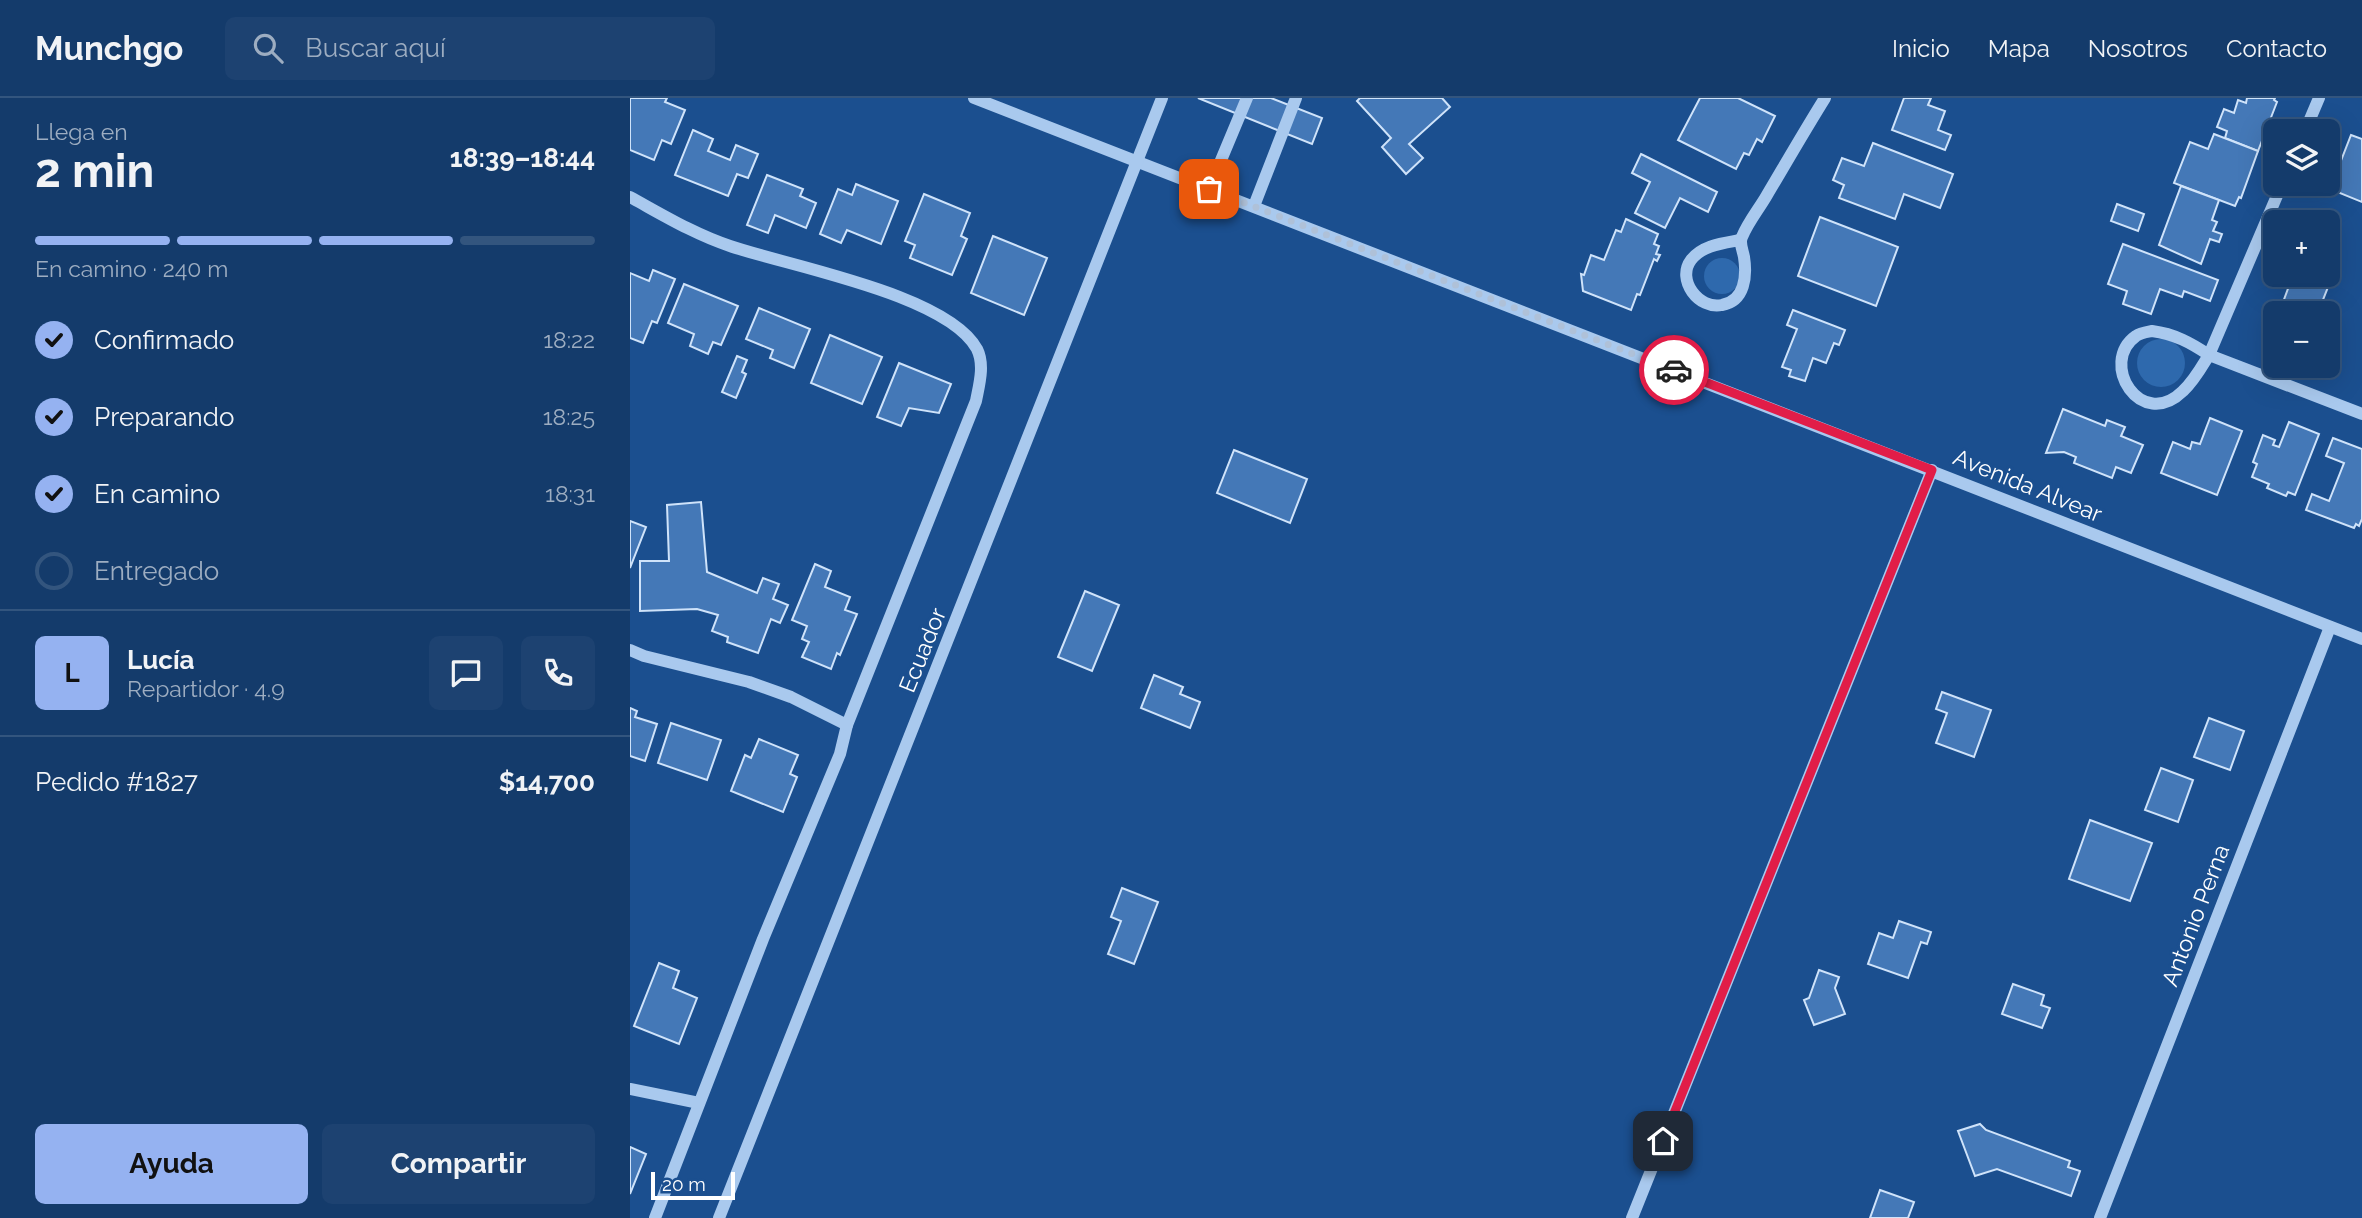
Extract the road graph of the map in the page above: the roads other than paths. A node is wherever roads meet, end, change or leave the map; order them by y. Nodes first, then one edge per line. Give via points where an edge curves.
1 (974, 98) edge
2 (1163, 98) edge
3 (1247, 98) edge
4 (1296, 98) edge
5 (1825, 98) edge
6 (2319, 98) edge
7 (2310, 119) edge
8 (1139, 162) junction
9 (1209, 189) junction
10 (2277, 196) edge
11 (630, 197) edge
12 (1254, 206) junction
13 (1740, 240) junction
14 (2209, 355) junction
15 (2362, 414) edge
16 (1932, 470) junction
17 (2330, 627) junction
18 (2362, 639) edge
19 (630, 650) edge
20 (847, 724) junction
21 (630, 1089) edge
22 (699, 1104) junction
23 (655, 1218) edge
24 (719, 1218) edge
25 (1632, 1218) edge
26 (2100, 1218) edge

1 - 8 street, Avenida Alvear
2 - 8 street, Ecuador
3 - 9 street
4 - 12 street
5 - 13 street
6 - 7 street
8 - 9 street, Avenida Alvear
8 - 24 street, Ecuador
9 - 12 street, Avenida Alvear
10 - 14 street
11 - 20 street via 699,235 868,286 942,316 978,350 981,369 976,401
12 - 16 street, Avenida Alvear
13 - 13 street via 1720,243 1692,258 1686,269 1687,281 1700,301 1724,305 1742,291 1745,278
14 - 14 street via 2179,337 2152,331 2137,335 2127,346 2122,375 2139,399 2152,405 2168,402 2196,377
14 - 15 street
16 - 17 street, Avenida Alvear
16 - 25 street
17 - 18 street, Avenida Alvear
17 - 26 street, Antonio Perna
19 - 20 street via 750,682
20 - 22 street via 840,754
21 - 22 street
22 - 23 street

